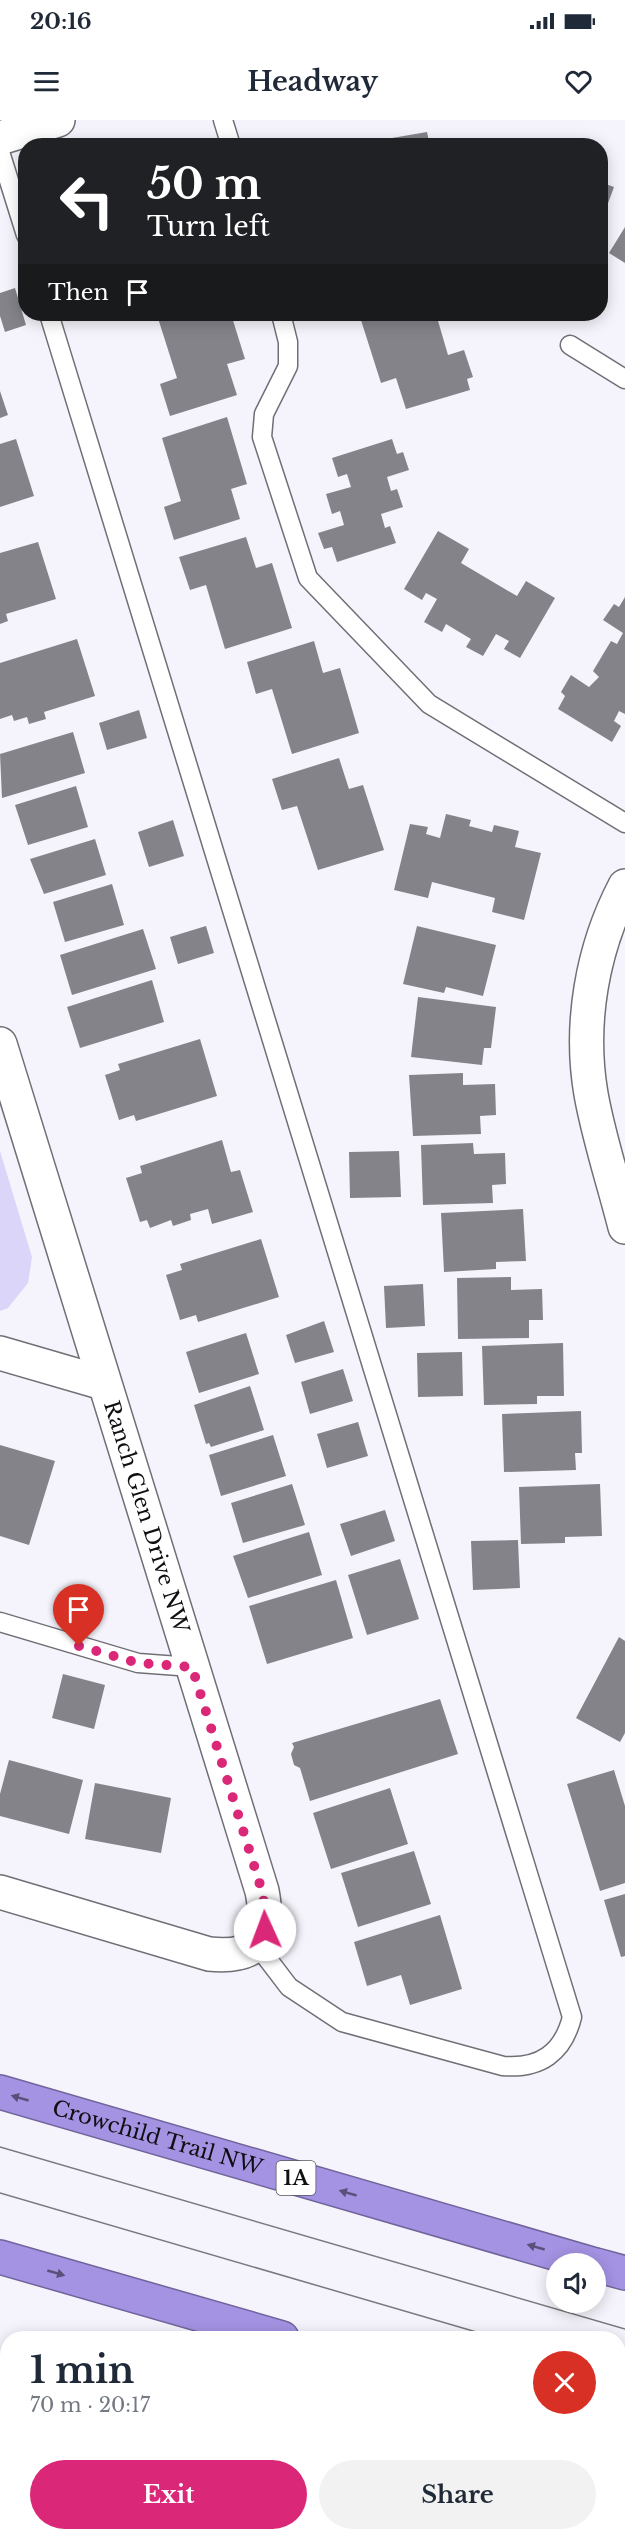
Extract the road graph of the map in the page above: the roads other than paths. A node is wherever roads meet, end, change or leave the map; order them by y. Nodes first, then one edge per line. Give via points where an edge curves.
1 (58, 120) edge
2 (223, 120) edge
3 (0, 138) edge
4 (229, 138) edge
5 (0, 152) edge
6 (18, 209) edge
7 (52, 321) edge
8 (283, 321) edge
9 (570, 345) dead end
10 (625, 379) edge
11 (625, 823) edge
12 (625, 886) edge
13 (0, 1044) edge
14 (625, 1227) edge
15 (0, 1353) edge
16 (104, 1383) junction
17 (0, 1622) edge
18 (192, 1667) junction
19 (0, 1892) edge
20 (257, 1946) junction
21 (0, 2092) edge
22 (556, 2253) edge
23 (0, 2256) edge
24 (606, 2267) edge
25 (625, 2273) edge
26 (258, 2331) edge

1 - 3 street
2 - 4 lane
5 - 6 lane
7 - 20 lane via 572,2017 568,2033 551,2055 523,2067 503,2066 342,2022 289,1987
8 - 11 lane via 288,366 264,414 262,437 308,578 429,704
9 - 10 lane
12 - 14 street via 601,942 592,979 587,1057 591,1095
13 - 16 street, Ranch Glen Drive NW
15 - 16 street, Ranch Glen Drive NW
16 - 18 street, Ranch Glen Drive NW
17 - 18 lane via 138,1663
18 - 20 street, Ranch Glen Drive NW via 262,1891 265,1930
19 - 20 street via 209,1954 227,1956
22 -> 21 highway, Crowchild Trail NW / 1A
23 -> 26 highway
24 - 25 highway, Crowchild Trail NW / 1A

